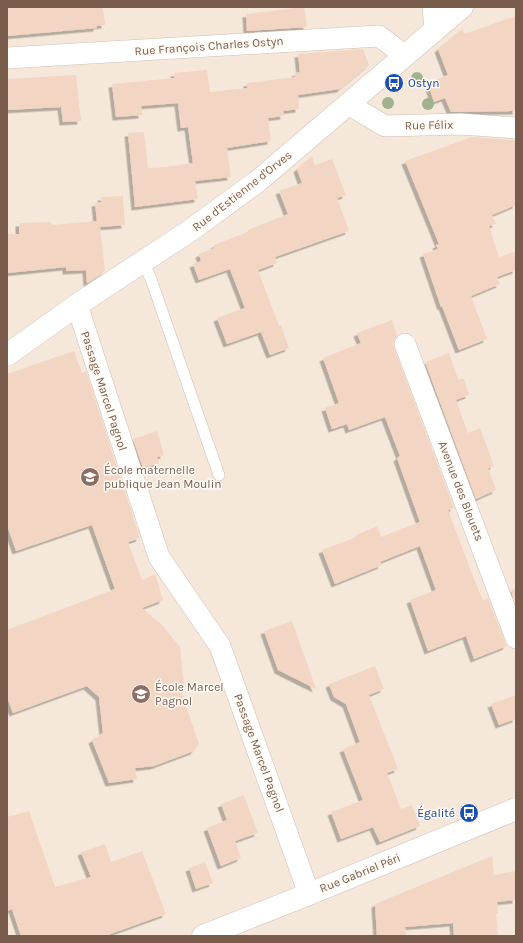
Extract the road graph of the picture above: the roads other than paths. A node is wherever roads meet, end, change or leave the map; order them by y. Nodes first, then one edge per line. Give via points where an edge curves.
1 (433, 7) edge
2 (462, 7) edge
3 (435, 29) junction
4 (405, 56) junction
5 (7, 58) edge
6 (348, 104) junction
7 (516, 128) edge
8 (143, 261) junction
9 (77, 305) junction
10 (405, 344) dead end
11 (7, 355) edge
12 (219, 475) dead end
13 (516, 638) edge
14 (516, 809) edge
15 (309, 894) junction
16 (203, 936) edge

1 - 3 street
2 - 3 street, Rue d'Estienne d'Orves
3 - 4 street, Rue d'Estienne d'Orves
4 - 5 street, Rue François Charles Ostyn via 379,36
4 - 6 street, Rue d'Estienne d'Orves
6 - 7 street, Rue Félix via 385,126 461,124
6 - 8 street, Rue d'Estienne d'Orves via 258,181
8 - 9 street, Rue d'Estienne d'Orves
8 - 12 lane
9 - 11 street, Rue d'Estienne d'Orves
9 - 15 street, Passage Marcel Pagnol via 160,557 220,646
10 - 13 street, Avenue des Bleuets
14 - 15 street, Rue Gabriel Péri
15 - 16 street, Rue Gabriel Péri

